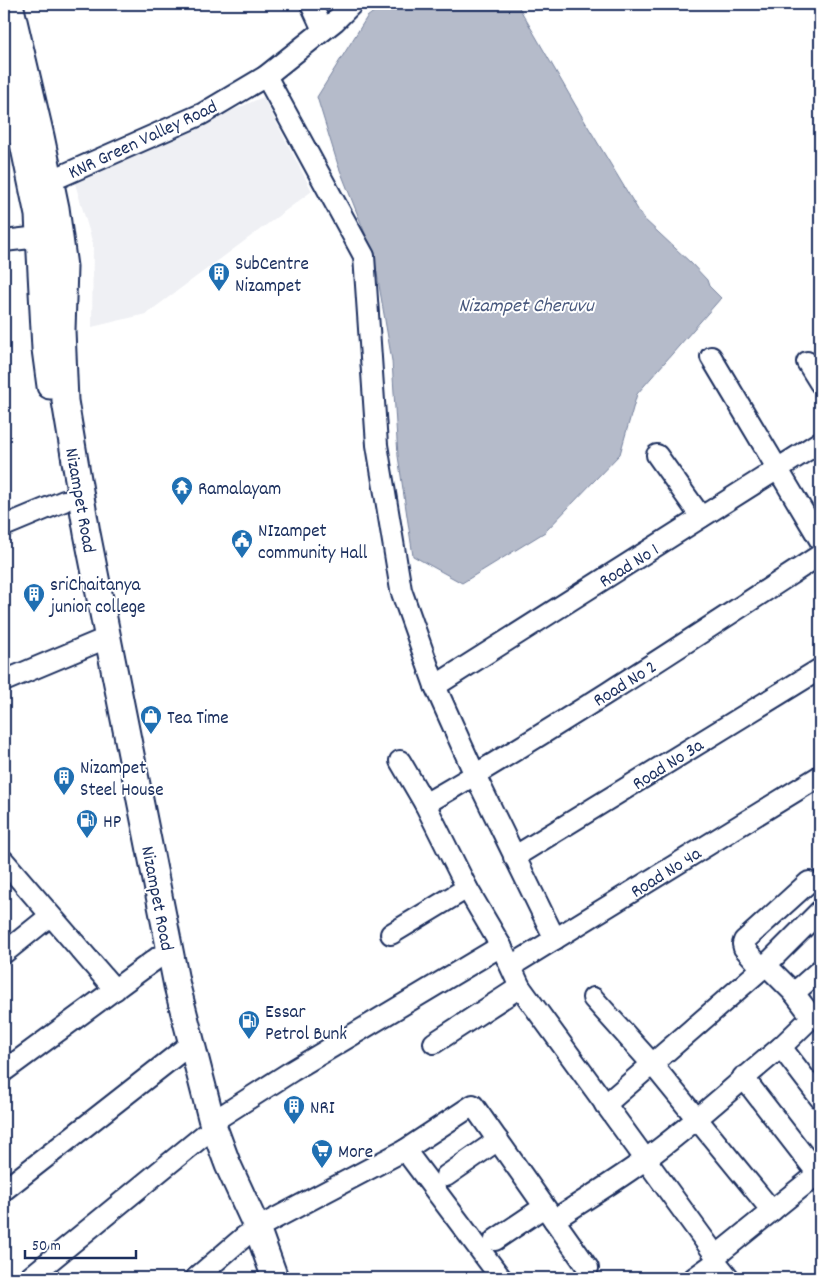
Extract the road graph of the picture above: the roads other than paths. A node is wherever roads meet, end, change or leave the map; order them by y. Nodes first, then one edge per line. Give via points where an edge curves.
1 (10, 4) edge
2 (311, 4) edge
3 (352, 4) edge
4 (323, 30) junction
5 (4, 51) edge
6 (266, 76) junction
7 (8, 93) edge
8 (12, 131) edge
9 (50, 181) junction
10 (39, 237) junction
11 (4, 241) edge
12 (52, 288) junction
13 (712, 357) dead end
14 (807, 362) dead end
15 (820, 383) edge
16 (820, 442) edge
17 (657, 455) dead end
18 (778, 468) junction
19 (64, 501) junction
20 (701, 517) junction
21 (4, 526) edge
22 (820, 540) edge
23 (820, 555) edge
24 (98, 642) junction
25 (820, 669) edge
26 (4, 681) edge
27 (435, 686) junction
28 (400, 761) dead end
29 (475, 775) junction
30 (820, 776) edge
31 (425, 804) junction
32 (137, 812) junction
33 (514, 858) junction
34 (4, 861) edge
35 (809, 882) dead end
36 (468, 888) junction
37 (820, 911) edge
38 (50, 916) junction
39 (391, 934) dead end
40 (555, 939) junction
41 (501, 946) junction
42 (4, 953) edge
43 (160, 956) junction
44 (511, 966) junction
45 (764, 966) junction
46 (820, 970) edge
47 (520, 987) junction
48 (115, 990) junction
49 (794, 994) junction
50 (593, 998) dead end
51 (434, 1043) dead end
52 (781, 1047) junction
53 (184, 1049) junction
54 (653, 1065) junction
55 (4, 1071) edge
56 (743, 1078) junction
57 (820, 1098) edge
58 (606, 1105) junction
59 (698, 1119) junction
60 (208, 1128) junction
61 (498, 1140) junction
62 (405, 1150) junction
63 (645, 1160) junction
64 (819, 1173) edge
65 (446, 1176) dead end
66 (4, 1190) edge
67 (772, 1211) junction
68 (549, 1214) junction
69 (251, 1232) junction
70 (494, 1240) dead end
71 (716, 1259) junction
72 (586, 1275) edge
73 (29, 1278) edge
74 (196, 1278) edge
75 (262, 1278) edge
76 (275, 1278) edge
77 (501, 1278) edge
78 (694, 1278) edge
79 (729, 1278) edge

1 - 9 main road, Nizampet Road
2 - 4 street
3 - 4 street, KNR Green Valley Road
4 - 6 street, KNR Green Valley Road
5 - 7 main road, Nizampet Road
6 - 9 street, KNR Green Valley Road via 202,114
6 - 27 street via 364,256 377,445 401,590
7 - 8 main road, Nizampet Road
8 - 10 main road, Nizampet Road via 38,215
9 - 12 main road, Nizampet Road via 64,266
10 - 11 street
10 - 12 main road, Nizampet Road
12 - 19 main road, Nizampet Road via 45,349
12 - 32 main road, Nizampet Road via 62,330 65,401
13 - 18 street
14 - 15 street
16 - 18 street, Road No 1
17 - 20 street
18 - 20 street, Road No 1
18 - 22 street
19 - 21 street
19 - 24 main road, Nizampet Road
20 - 27 street, Road No 1
23 - 29 street, Road No 2 via 679,648
24 - 26 street
24 - 32 main road, Nizampet Road
25 - 33 street, Road No 3a
27 - 29 street
28 - 31 street
29 - 31 street, Road No 2
29 - 33 street
30 - 40 street, Road No 4a
31 - 36 street
32 - 43 main road, Nizampet Road
32 - 60 main road, Nizampet Road
33 - 40 street
34 - 38 street
35 - 45 street via 744,940 744,948
36 - 39 street
36 - 41 street
37 - 45 street
38 - 42 street
38 - 48 street
40 - 44 street, Road No 4a
41 - 44 street
41 - 60 street via 292,1071
43 - 48 street
43 - 53 main road, Nizampet Road
44 - 47 street
45 - 49 street
45 - 54 street
46 - 49 street
47 - 51 street
47 - 58 street
48 - 55 street
49 - 52 street via 812,1017
50 - 54 street
52 - 56 street
52 - 57 street
53 - 60 main road, Nizampet Road
53 - 66 street
54 - 58 street
54 - 59 street
56 - 59 street
56 - 64 street
58 - 63 street
59 - 63 street
59 - 67 street
60 - 69 main road, Nizampet Road
60 - 73 street
61 - 62 street via 473,1105
61 - 65 street
61 - 68 street
62 - 69 street
62 - 77 street
63 - 68 street
63 - 71 street
64 - 67 street
67 - 71 street
68 - 70 street
68 - 72 street
69 - 74 street
69 - 75 main road, Nizampet Road
69 - 76 main road, Nizampet Road
71 - 78 street
71 - 79 street

